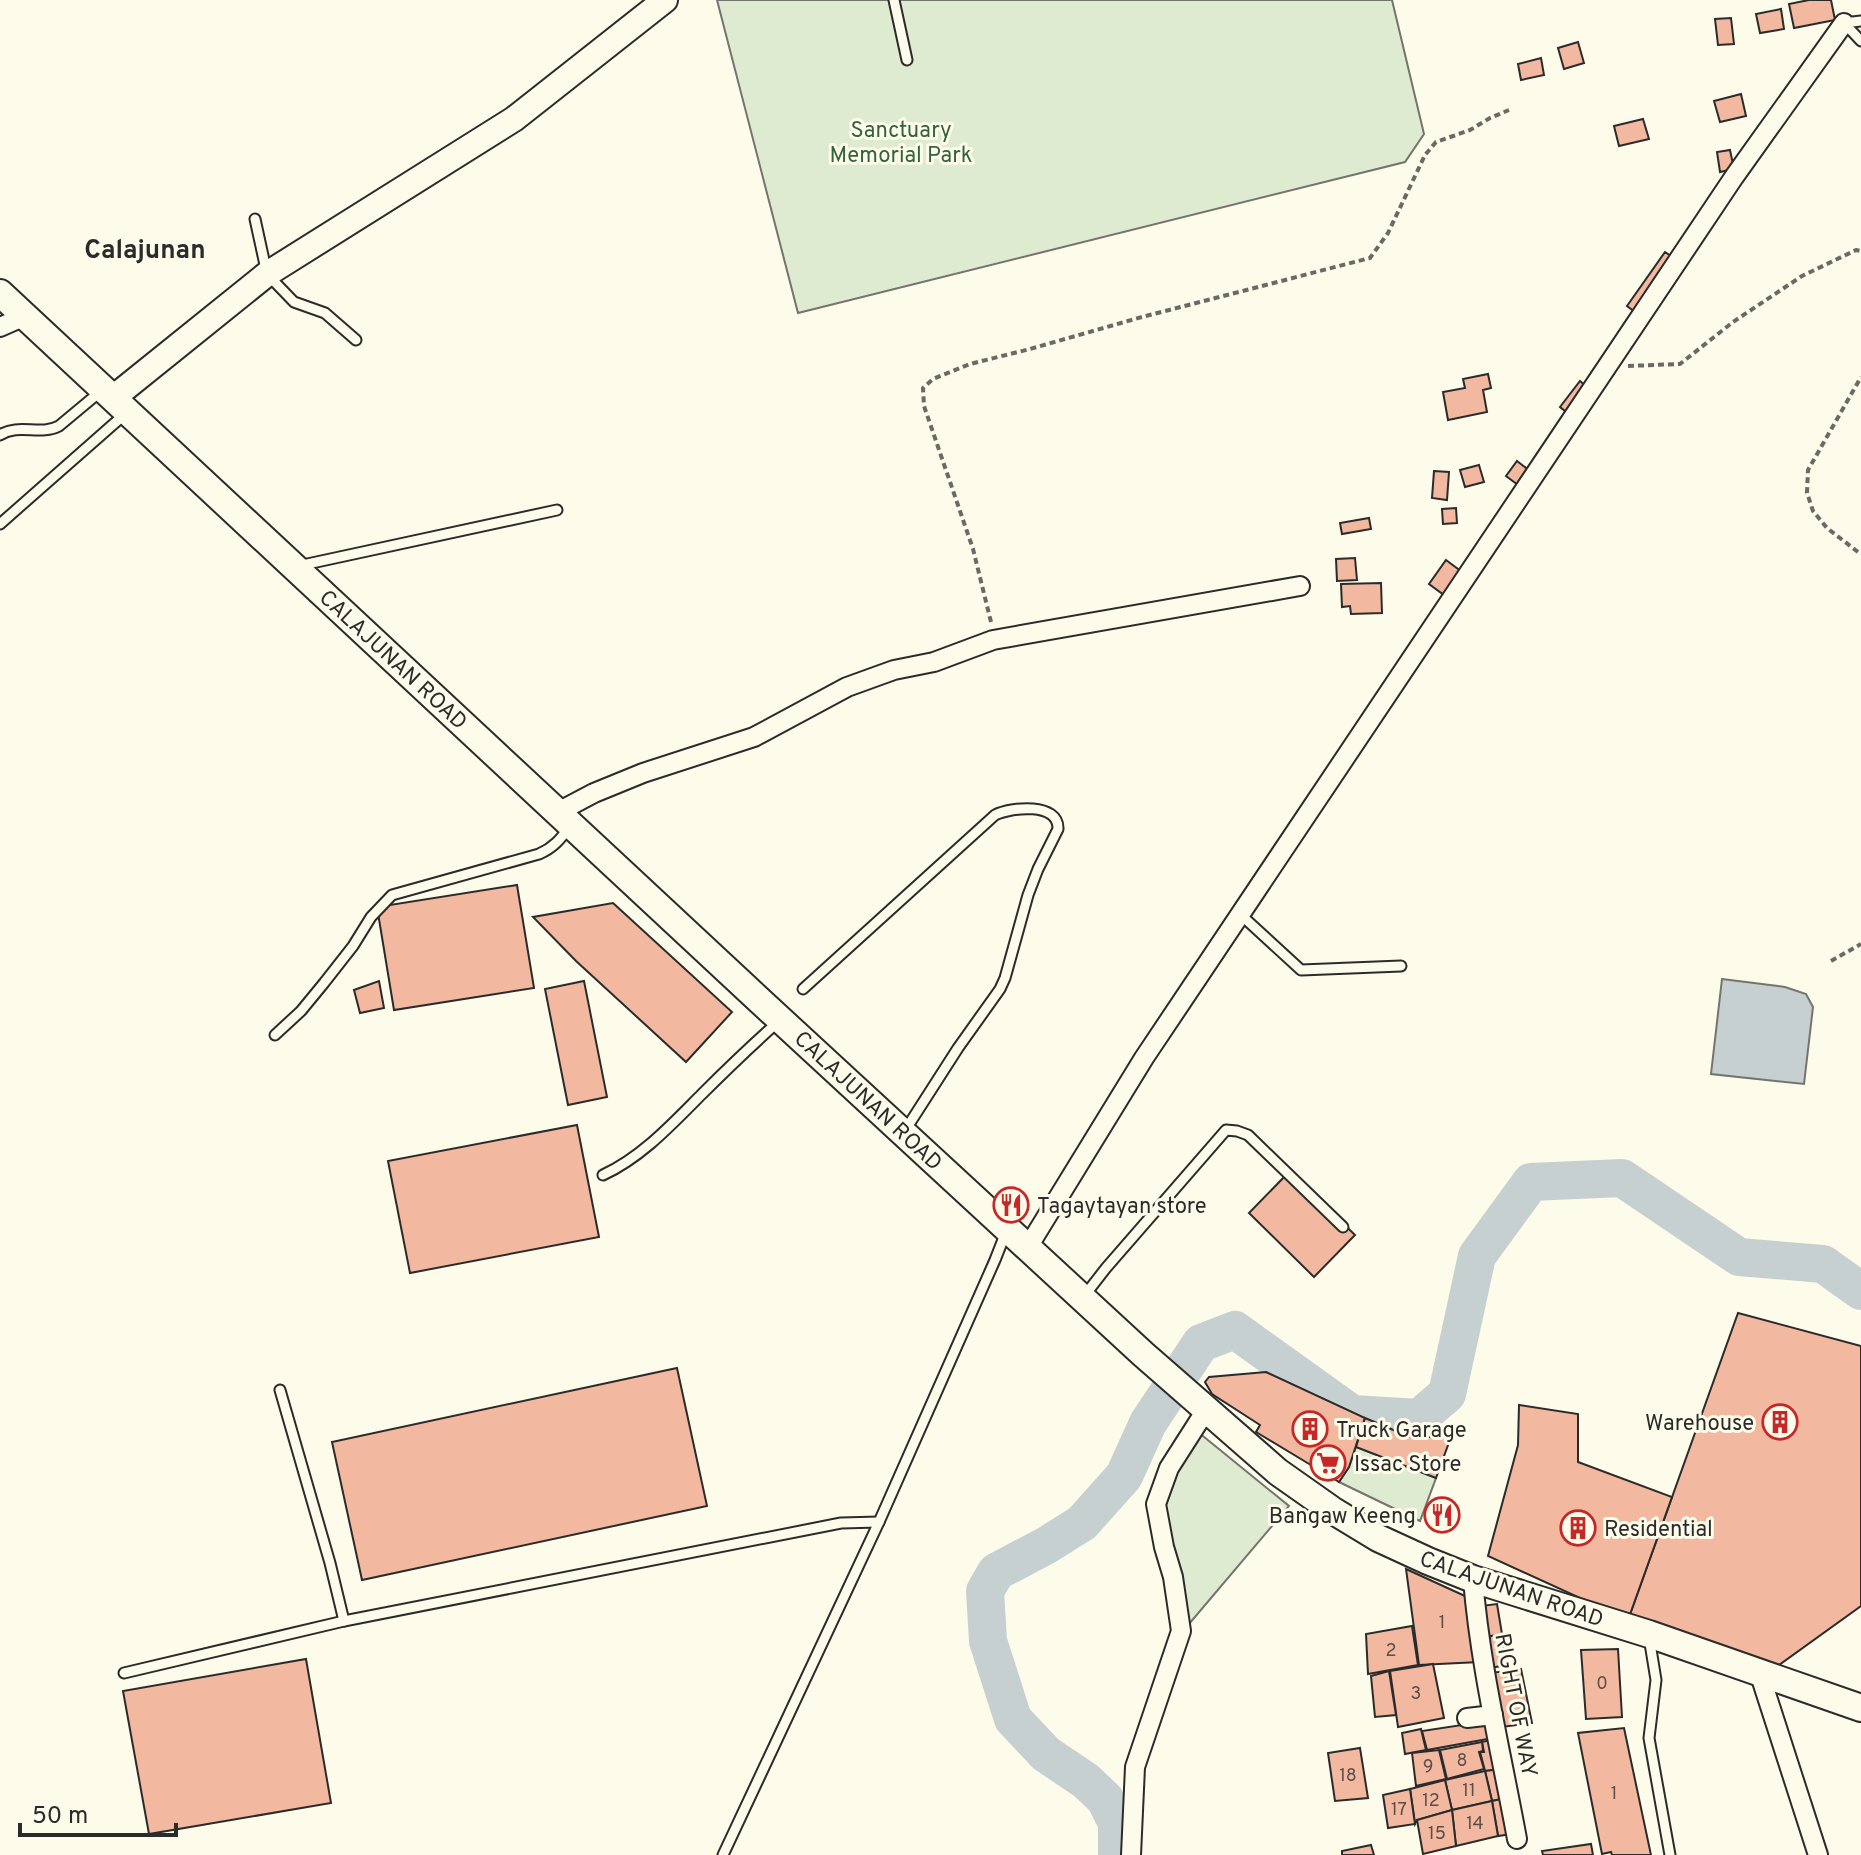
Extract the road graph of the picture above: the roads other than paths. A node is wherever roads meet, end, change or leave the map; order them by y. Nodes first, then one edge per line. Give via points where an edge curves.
1 (665, 0) edge
2 (894, 0) edge
3 (1852, 22) edge
4 (1861, 41) edge
5 (907, 60) dead end
6 (255, 219) dead end
7 (267, 274) junction
8 (0, 293) edge
9 (25, 316) junction
10 (0, 327) edge
11 (356, 340) dead end
12 (115, 399) junction
13 (0, 435) edge
14 (557, 510) dead end
15 (0, 524) edge
16 (295, 567) junction
17 (1300, 586) dead end
18 (565, 818) junction
19 (1240, 914) junction
20 (1401, 966) dead end
21 (803, 989) dead end
22 (781, 1020) junction
23 (275, 1035) dead end
24 (904, 1132) junction
25 (603, 1175) dead end
26 (1007, 1227) junction
27 (1343, 1227) dead end
28 (1028, 1247) junction
29 (1083, 1298) junction
30 (280, 1390) dead end
31 (1206, 1410) junction
32 (879, 1522) junction
33 (1473, 1579) junction
34 (344, 1621) junction
35 (1649, 1634) junction
36 (1759, 1672) junction
37 (124, 1673) dead end
38 (1861, 1708) edge
39 (1493, 1715) junction
40 (1467, 1718) dead end
41 (1517, 1839) dead end
42 (723, 1855) edge
43 (1131, 1855) edge
44 (1670, 1855) edge
45 (1818, 1855) edge

1 - 7 street via 514,119
2 - 5 lane
3 - 4 lane
3 - 19 street via 1734,177
6 - 7 lane
7 - 11 lane via 294,302 325,313
7 - 12 street
8 - 9 main road, CALAJUNAN ROAD
9 - 10 street
9 - 12 main road, CALAJUNAN ROAD
12 - 13 lane via 53,429 18,428
12 - 15 lane
12 - 16 main road, CALAJUNAN ROAD
14 - 16 lane
16 - 18 main road, CALAJUNAN ROAD
17 - 18 street via 993,640 894,670 847,687 754,737 594,793
18 - 22 main road, CALAJUNAN ROAD
18 - 23 lane via 559,841 547,851 392,895 301,1011
19 - 20 lane via 1301,970
19 - 28 street
21 - 24 lane via 995,815 1029,809 1055,817 1058,829 1038,869 1000,989
22 - 24 main road, CALAJUNAN ROAD
22 - 25 lane via 666,1130 631,1160
24 - 26 main road, CALAJUNAN ROAD
26 - 28 main road, CALAJUNAN ROAD
26 - 32 lane
27 - 29 lane via 1248,1135 1226,1130
28 - 29 main road, CALAJUNAN ROAD
29 - 31 main road, CALAJUNAN ROAD
30 - 34 lane
31 - 33 main road, CALAJUNAN ROAD via 1332,1510 1378,1538
31 - 43 street via 1169,1468 1156,1504 1181,1631 1135,1767
32 - 34 lane via 841,1523
32 - 42 lane
33 - 35 main road, CALAJUNAN ROAD
33 - 39 street, RIGHT OF WAY
34 - 37 lane
35 - 36 main road, CALAJUNAN ROAD
35 - 44 lane via 1656,1680 1649,1738
36 - 38 main road, CALAJUNAN ROAD
36 - 45 street
39 - 40 street
39 - 41 street, RIGHT OF WAY

